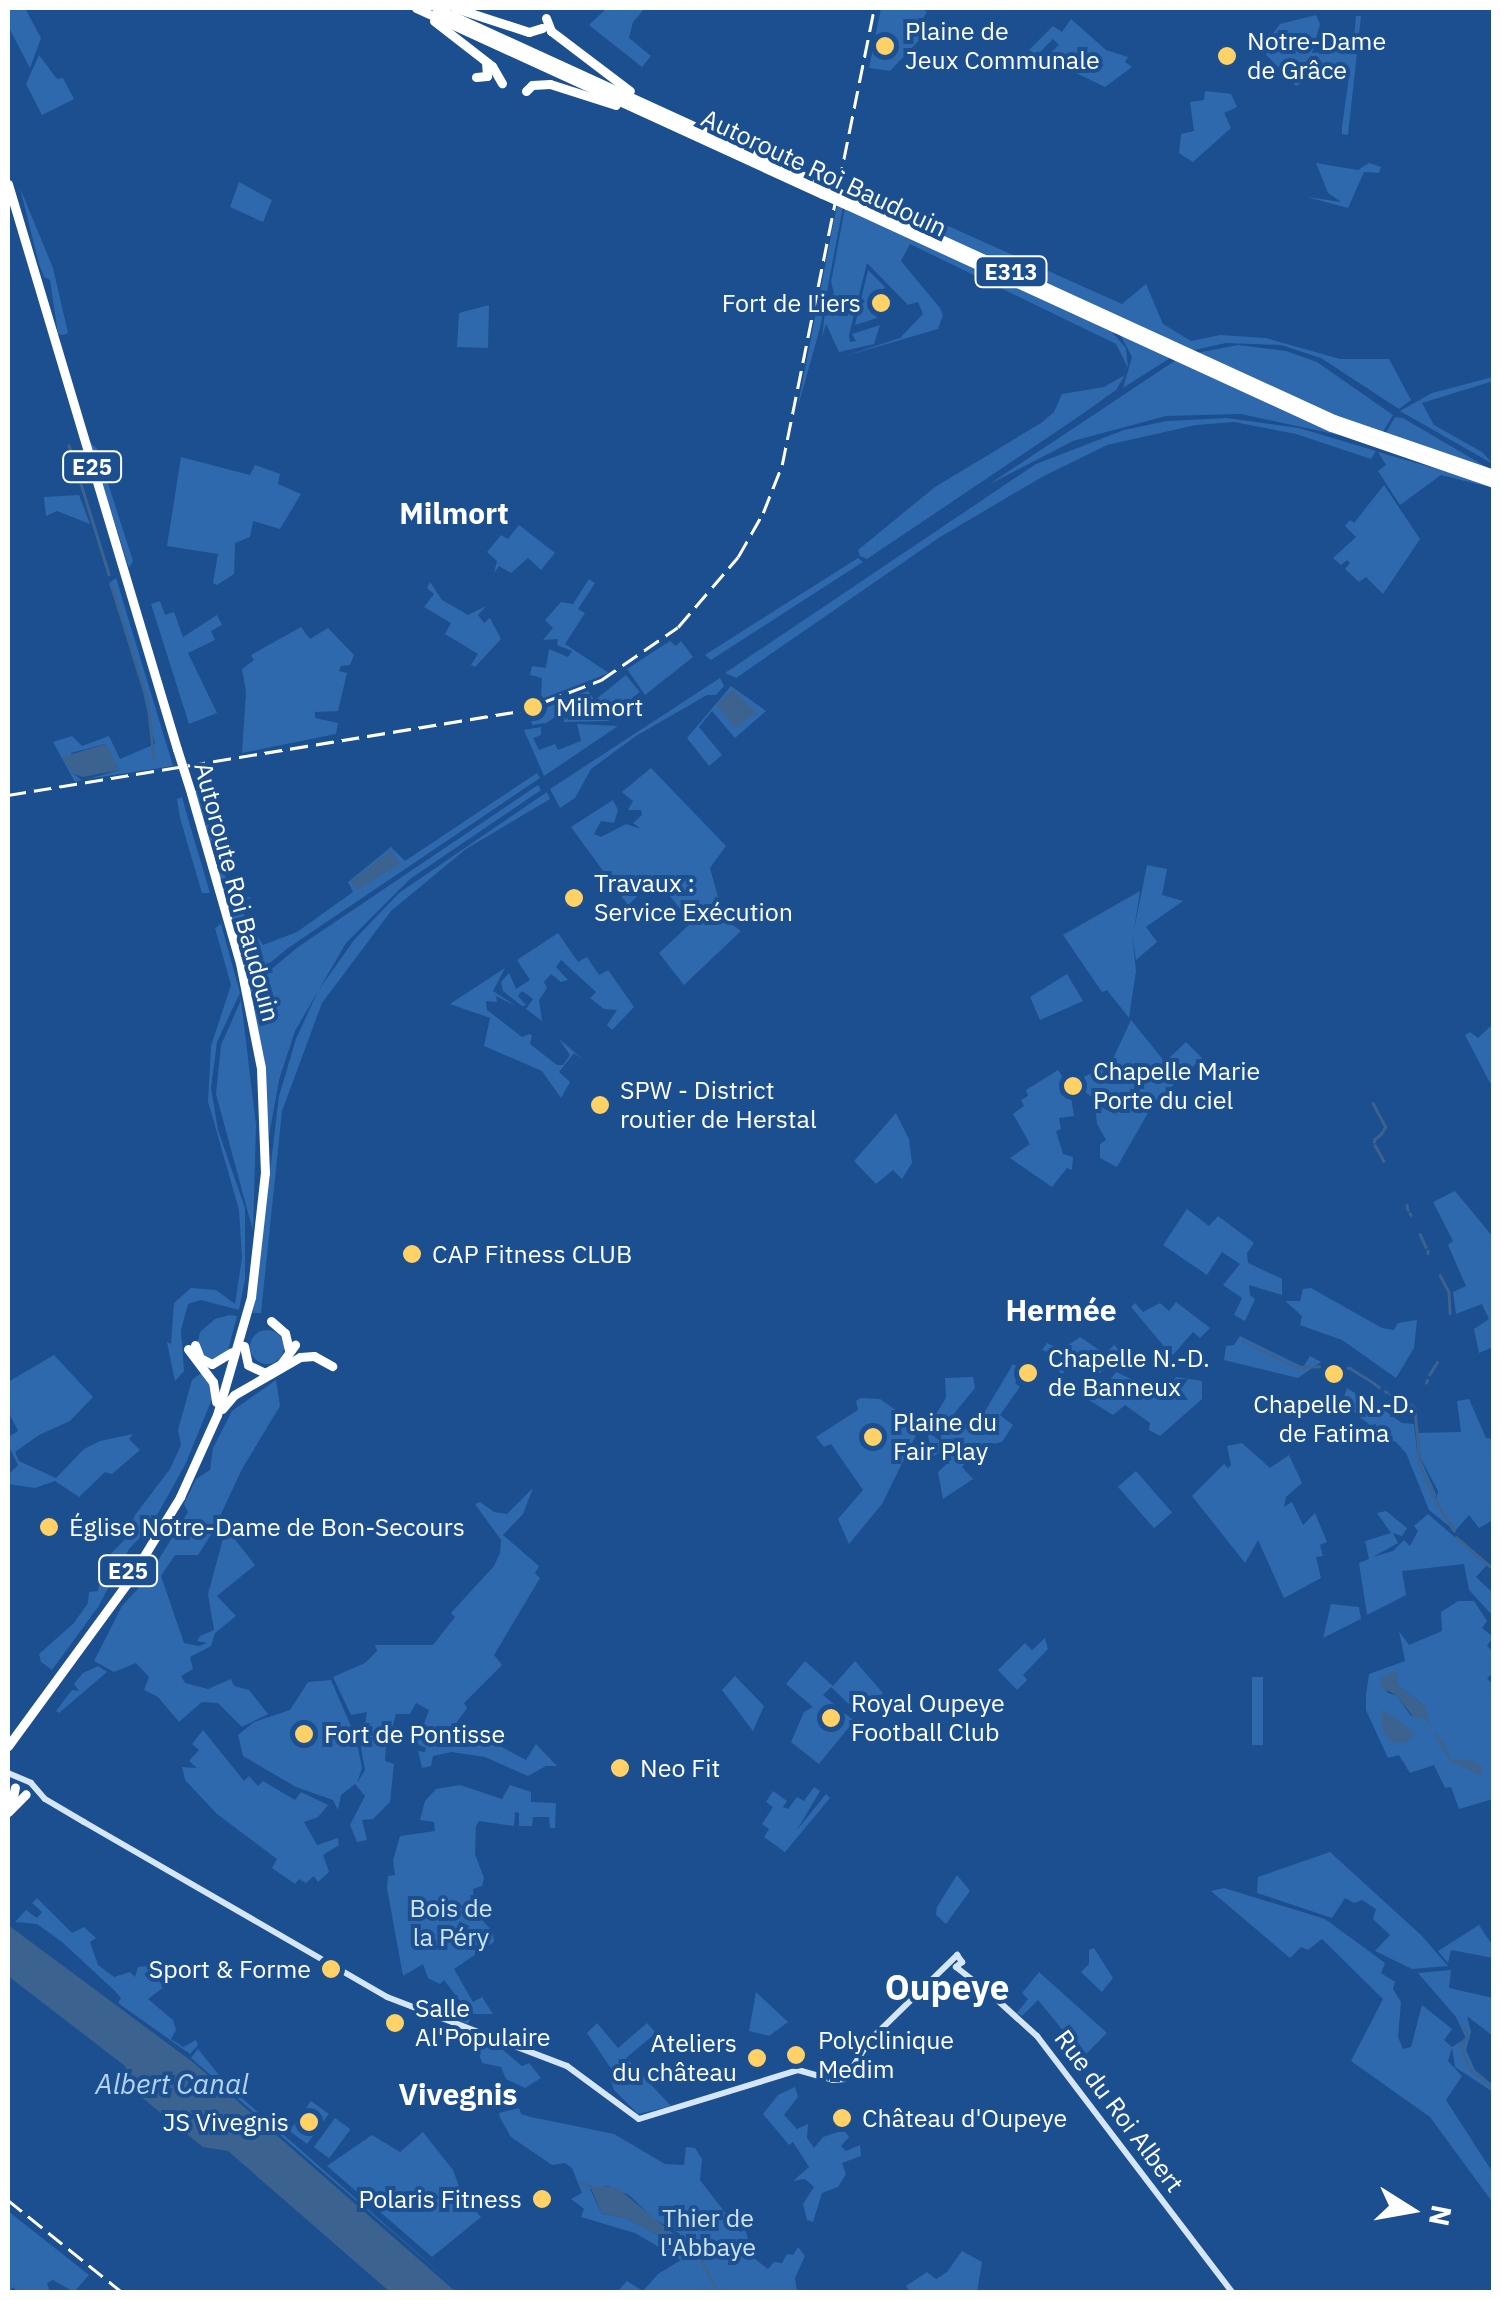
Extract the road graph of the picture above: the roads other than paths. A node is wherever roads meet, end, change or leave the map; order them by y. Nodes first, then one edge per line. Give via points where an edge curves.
1 (416, 8) edge
2 (436, 8) edge
3 (455, 8) edge
4 (522, 52) junction
5 (485, 60) junction
6 (476, 76) dead end
7 (502, 83) dead end
8 (526, 91) dead end
9 (655, 113) junction
10 (8, 184) edge
11 (8, 203) edge
12 (1168, 348) junction
13 (1374, 440) junction
14 (1393, 447) junction
15 (1494, 474) edge
16 (1494, 483) edge
17 (174, 750) junction
18 (270, 1321) dead end
19 (243, 1322) junction
20 (298, 1348) dead end
21 (232, 1352) junction
22 (332, 1366) dead end
23 (282, 1367) junction
24 (205, 1372) junction
25 (190, 1376) dead end
26 (216, 1402) junction
27 (217, 1415) junction
28 (59, 1671) junction
29 (51, 1681) junction
30 (8, 1736) edge
31 (8, 1746) edge
32 (20, 1785) edge
33 (8, 1809) edge
34 (1232, 2292) edge

1 - 4 highway, Autoroute Roi Baudouin / E313
1 - 5 highway
2 - 4 highway, Autoroute Roi Baudouin / E313
3 - 9 highway via 541,30
4 - 9 highway, Autoroute Roi Baudouin / E313
5 - 6 highway via 488,75
5 - 7 highway
8 - 9 highway via 550,84
9 - 12 highway, Autoroute Roi Baudouin / E313, bridge
10 - 17 highway, Autoroute Roi Baudouin / E25
11 - 17 highway, Autoroute Roi Baudouin / E25
12 - 13 highway, Autoroute Roi Baudouin / E313
12 - 13 highway, Autoroute Roi Baudouin / E313
13 - 14 highway, Autoroute Roi Baudouin / E313
14 - 15 highway, Autoroute Roi Baudouin / E313
14 - 16 highway, Autoroute Roi Baudouin / E313
17 - 19 highway, Autoroute Roi Baudouin / E25, bridge via 243,983 262,1082 265,1172
18 - 23 highway via 289,1342
19 - 21 highway, Autoroute Roi Baudouin / E25
19 - 23 highway via 249,1366 265,1373
19 - 27 highway, Autoroute Roi Baudouin / E25
20 - 23 highway
21 - 24 highway via 212,1364 192,1347
21 - 26 highway, Autoroute Roi Baudouin / E25
22 - 23 highway via 308,1356
23 - 27 highway via 234,1396
24 - 25 highway
24 - 26 highway
26 - 28 highway, Autoroute Roi Baudouin / E25 via 158,1526
27 - 28 highway, Autoroute Roi Baudouin / E25 via 163,1528
28 - 29 highway, Autoroute Roi Baudouin / E25
29 - 30 highway, Autoroute Roi Baudouin / E25
29 - 31 highway, Autoroute Roi Baudouin / E25
32 - 33 highway
32 - 34 main road, Rue du Roi Albert via 391,1999 567,2066 644,2119 798,2070 845,2079 868,2042 940,1970 955,1964 1042,2043

